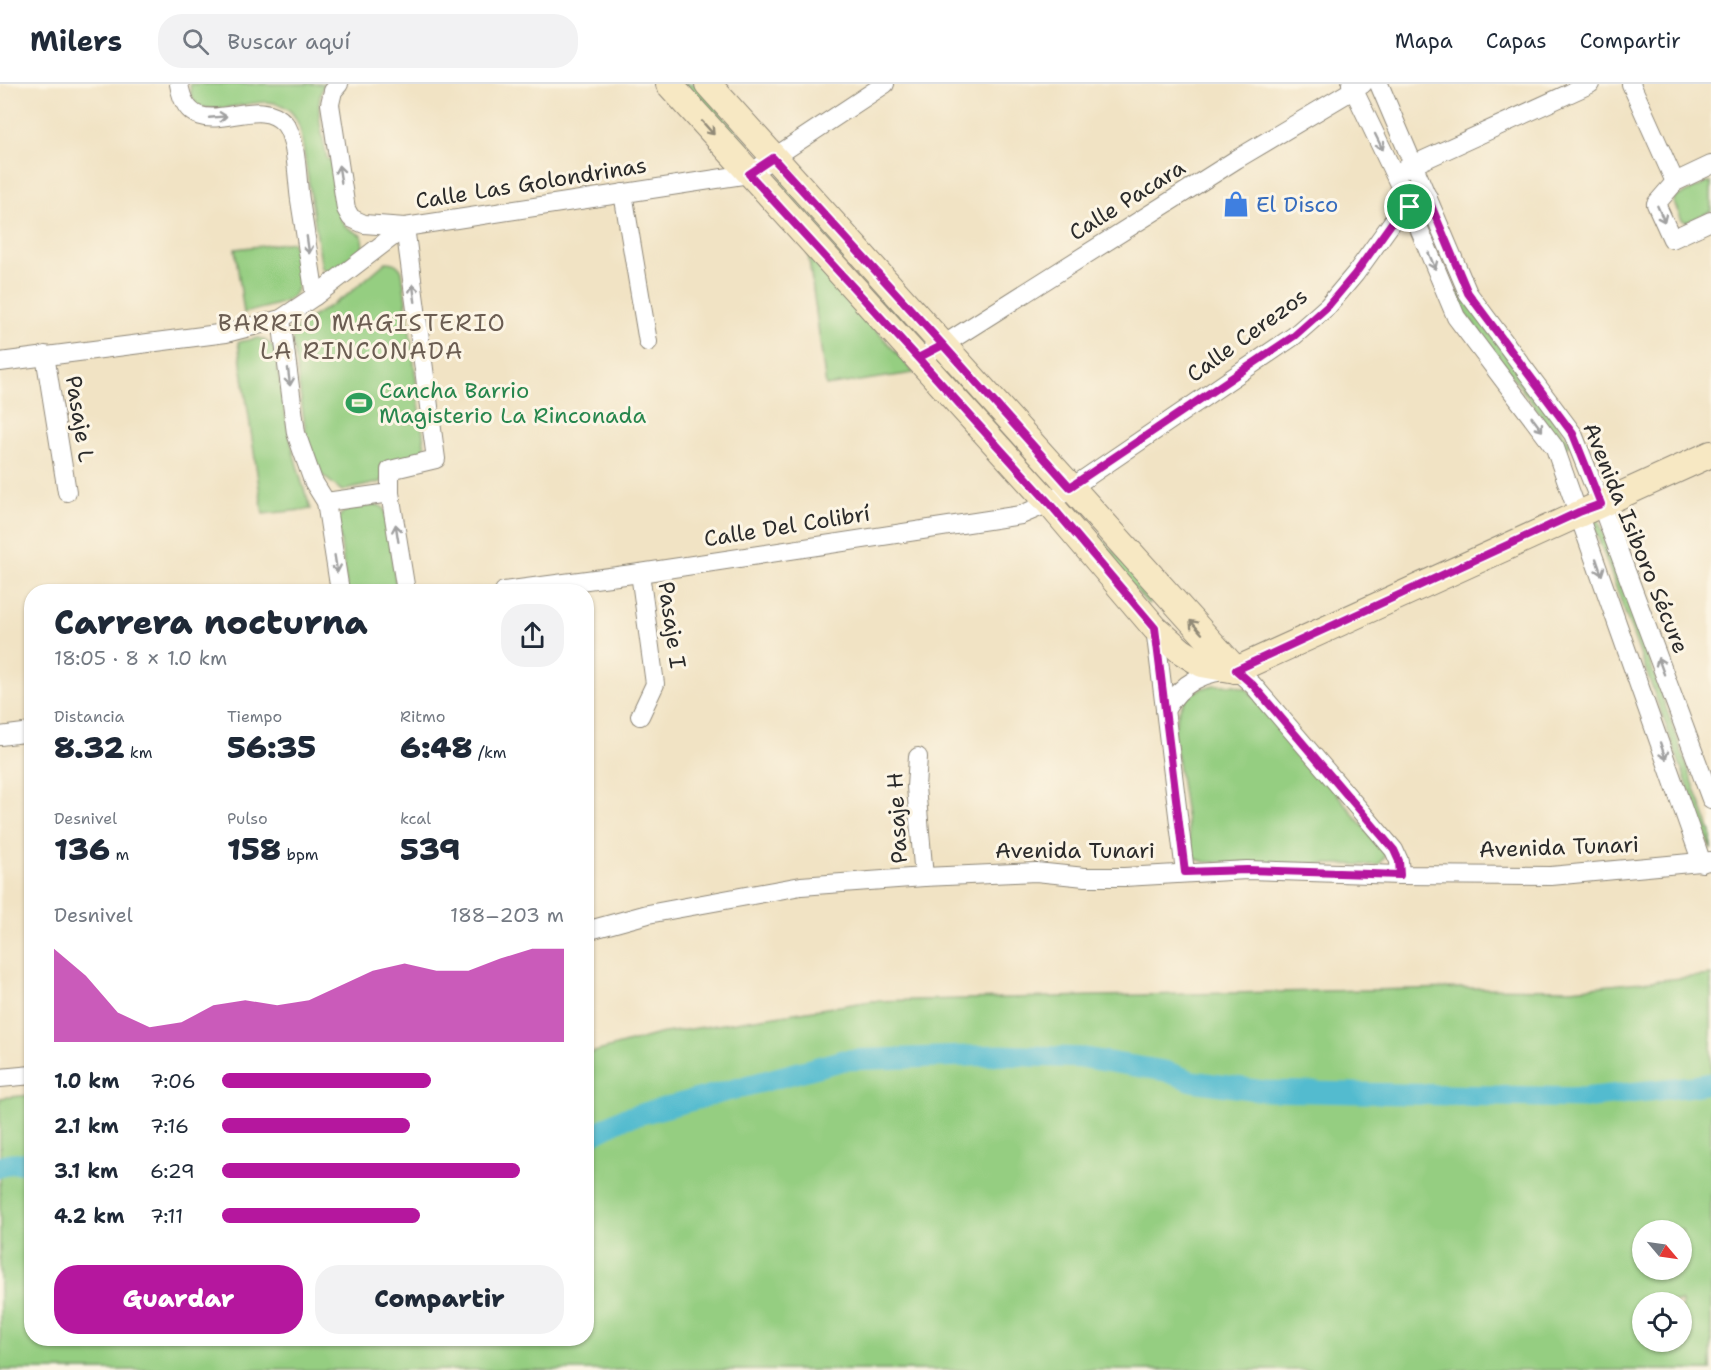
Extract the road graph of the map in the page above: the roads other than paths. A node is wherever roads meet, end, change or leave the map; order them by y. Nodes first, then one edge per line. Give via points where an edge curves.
1 (179, 84) edge
2 (339, 84) edge
3 (669, 84) edge
4 (708, 84) edge
5 (885, 84) edge
6 (1379, 84) edge
7 (1590, 84) edge
8 (1631, 84) edge
9 (1356, 86) edge
10 (773, 158) junction
11 (1414, 164) junction
12 (1711, 165) edge
13 (749, 174) junction
14 (1394, 174) junction
15 (1675, 182) junction
16 (623, 193) junction
17 (1428, 198) junction
18 (1410, 207) junction
19 (1711, 221) edge
20 (405, 226) junction
21 (315, 296) junction
22 (281, 319) junction
23 (648, 342) dead end
24 (943, 345) junction
25 (45, 355) junction
26 (918, 358) junction
27 (0, 362) edge
28 (1711, 454) edge
29 (1070, 487) junction
30 (67, 492) dead end
31 (390, 493) junction
32 (326, 502) junction
33 (1049, 503) junction
34 (1590, 508) junction
35 (640, 573) junction
36 (339, 584) edge
37 (405, 584) edge
38 (557, 584) edge
39 (1155, 628) junction
40 (1236, 670) junction
41 (1165, 710) junction
42 (640, 716) dead end
43 (24, 733) edge
44 (0, 736) edge
45 (918, 757) dead end
46 (1711, 799) edge
47 (1706, 862) edge
48 (1185, 872) junction
49 (1400, 875) junction
50 (924, 877) junction
51 (594, 929) edge
52 (24, 1076) edge
53 (0, 1078) edge

1 -> 21 street via 187,107 201,117 258,112 275,116 286,126
20 -> 2 street via 364,224 351,218 346,208 330,104
3 -> 13 main road
4 - 10 main road
5 - 10 street, Calle Las Golondrinas
6 - 11 street, Avenida Isiboro Sécure
7 - 11 street
8 - 15 street
9 -> 14 street, Avenida Isiboro Sécure
9 - 24 street, Calle Pacara
10 - 13 street, Calle Las Golondrinas
10 - 24 main road
11 - 14 street
11 - 17 street, Avenida Isiboro Sécure
12 - 15 street
13 - 16 street, Calle Las Golondrinas
13 - 26 main road
14 - 18 street, Avenida Isiboro Sécure
15 -> 19 street via 1656,204 1672,239
16 - 20 street, Calle Las Golondrinas
16 - 23 street
17 - 18 street, Calle Cerezos
17 - 34 street, Avenida Isiboro Sécure via 1468,293 1573,434
18 - 29 street, Calle Cerezos via 1396,217 1328,306 1294,336
18 -> 34 street, Avenida Isiboro Sécure via 1456,317 1555,448
20 - 21 street, Calle Las Golondrinas
31 -> 20 street via 390,470 436,459
21 - 22 street, Calle Las Golondrinas
22 - 25 street, Calle Las Golondrinas via 226,333
22 -> 32 street via 296,433 313,481
24 - 26 street, Calle Pacara
24 - 29 main road
25 - 27 street, Calle Las Golondrinas
25 - 30 street, Pasaje L
26 - 33 main road
28 - 34 main road
29 - 33 street, Calle Del Colibrí
40 -> 29 main road
31 - 32 street
37 -> 31 street
32 -> 36 street
33 - 35 street, Calle Del Colibrí via 1021,515
33 - 39 main road
34 - 40 main road
46 -> 34 street, Avenida Isiboro Sécure
34 -> 47 street, Avenida Isiboro Sécure
35 - 38 street, Calle Del Colibrí
35 - 42 street, Pasaje I via 655,684
39 - 40 main road via 1202,664
39 - 41 street
40 - 41 street via 1215,671 1189,682
40 - 49 street via 1394,850
41 - 48 street
43 - 44 street
45 - 50 street, Pasaje H via 916,787
47 - 49 street, Avenida Tunari via 1551,876
48 - 49 street, Avenida Tunari
48 - 50 street, Avenida Tunari via 1124,877 1036,872
50 - 51 street, Avenida Tunari via 801,886 648,914
52 - 53 street

